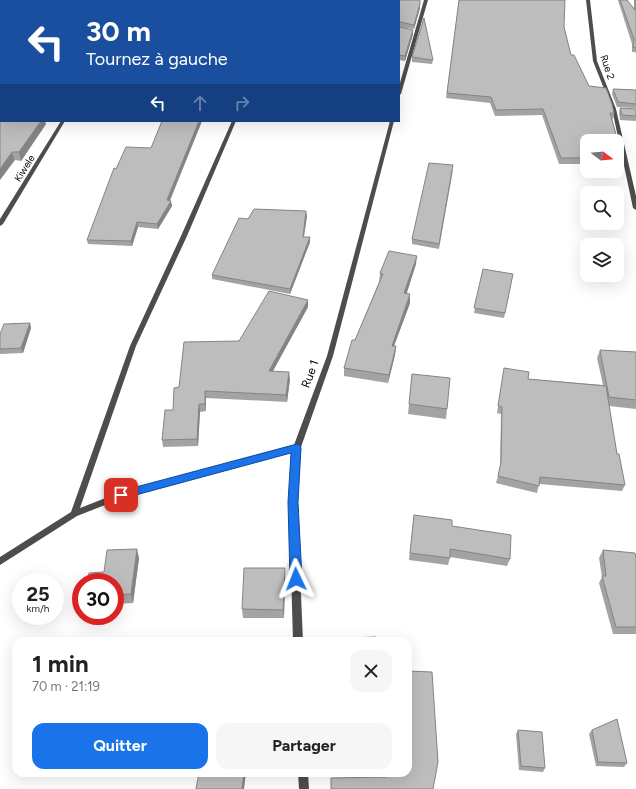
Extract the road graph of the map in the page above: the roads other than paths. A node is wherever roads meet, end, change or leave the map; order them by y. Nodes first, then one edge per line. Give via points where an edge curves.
1 (426, 0) edge
2 (588, 0) edge
3 (411, 31) edge
4 (417, 32) junction
5 (400, 91) edge
6 (614, 109) junction
7 (621, 110) edge
8 (62, 122) edge
9 (234, 122) edge
10 (392, 122) edge
11 (636, 208) edge
12 (0, 224) edge
13 (297, 448) junction
14 (74, 514) junction
15 (0, 561) edge
16 (298, 637) edge
17 (303, 777) edge
18 (304, 789) edge

1 - 4 street
2 - 6 street, Rue 2 via 595,61
3 - 4 street
4 - 5 street
6 - 7 street
6 - 11 street, Rue 2
8 - 12 street, Kiwele
9 - 14 street via 133,346
10 - 13 street, Rue 1 via 330,356
13 - 14 street via 121,495
13 - 16 street, Rue 1 via 293,502
14 - 15 street
17 - 18 street

